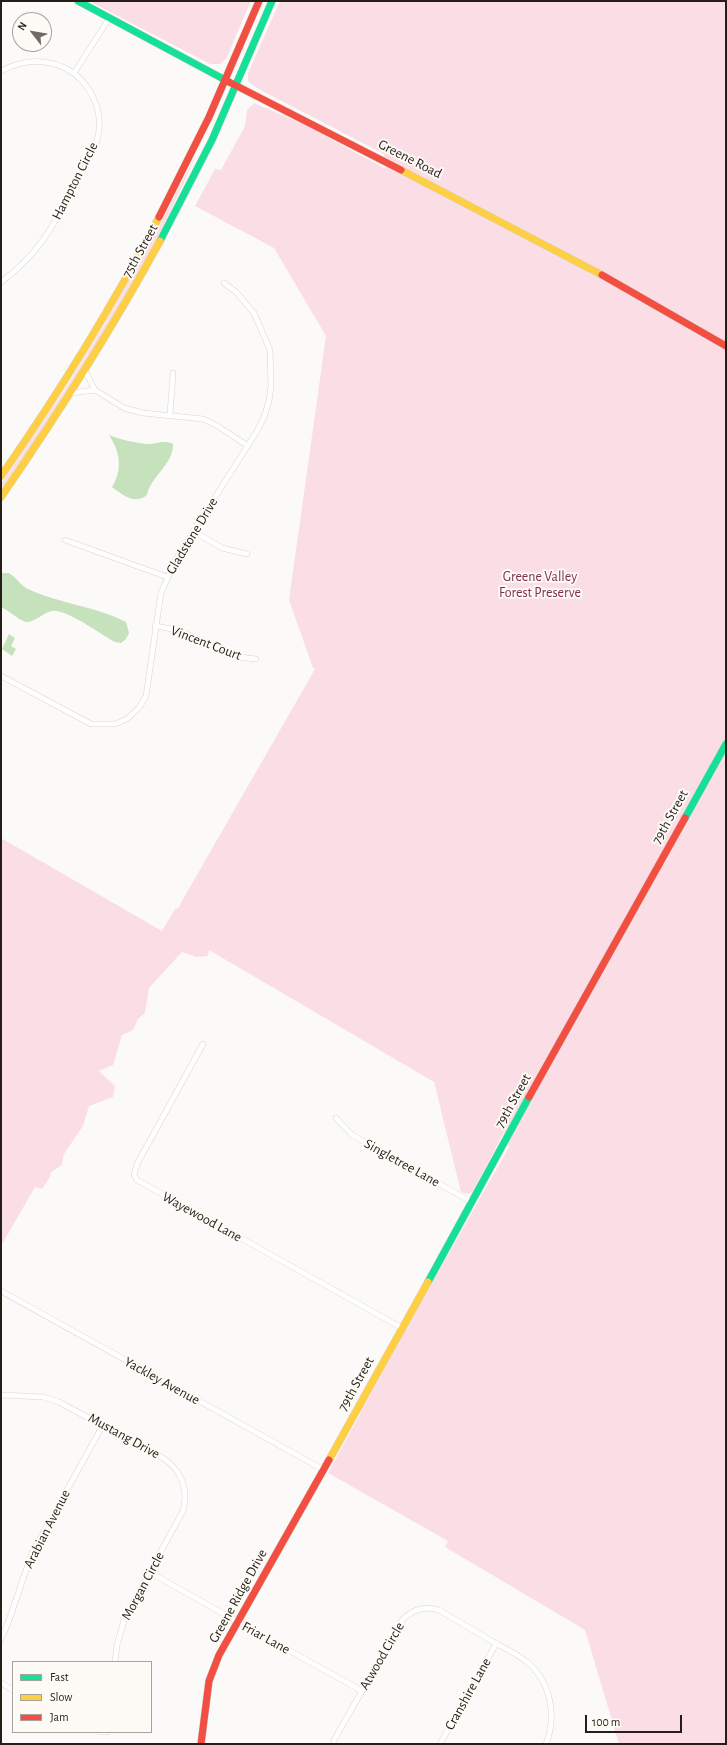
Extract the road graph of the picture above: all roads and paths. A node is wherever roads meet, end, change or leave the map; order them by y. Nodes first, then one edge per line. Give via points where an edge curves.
1 (78, 1) edge
2 (259, 1) edge
3 (272, 1) edge
4 (110, 17) junction
5 (1, 71) edge
6 (74, 73) junction
7 (226, 80) junction
8 (236, 85) junction
9 (1, 282) edge
10 (224, 283) dead end
11 (726, 346) edge
12 (85, 371) junction
13 (173, 373) dead end
14 (95, 390) junction
15 (72, 392) junction
16 (170, 415) junction
17 (248, 446) junction
18 (1, 476) edge
19 (1, 497) edge
20 (193, 531) junction
21 (65, 540) dead end
22 (247, 554) dead end
23 (167, 577) junction
24 (156, 626) junction
25 (256, 659) dead end
26 (1, 676) edge
27 (726, 744) edge
28 (203, 1044) dead end
29 (336, 1118) dead end
30 (472, 1202) junction
31 (1, 1291) edge
32 (402, 1328) junction
33 (1, 1395) edge
34 (103, 1425) junction
35 (324, 1470) junction
36 (170, 1534) joint
37 (149, 1572) junction
38 (238, 1622) junction
39 (1, 1639) edge
40 (496, 1644) junction
41 (115, 1661) edge
42 (1, 1683) edge
43 (12, 1689) edge
44 (362, 1691) junction
45 (201, 1744) edge
46 (334, 1744) edge
47 (440, 1744) edge
48 (546, 1744) edge

1 - 4 street, Greene Road
2 - 7 street, 75th Street
3 - 8 street, 75th Street
4 - 6 street
4 - 7 street, Greene Road
5 - 6 street, Hampton Circle via 19,63 39,61 59,65
6 - 9 street, Hampton Circle via 87,87 96,105 99,125 94,151 44,239 23,265
7 - 8 street, Greene Road
7 - 18 street, 75th Street via 176,185 128,275 69,376
8 - 11 street, Greene Road via 534,238
8 - 12 street, 75th Street via 165,234
10 - 17 street, Gladstone Drive via 236,292 254,313 270,350 269,401 261,424
12 - 14 street
12 - 15 street, 75th Street
13 - 16 street
14 - 15 street
14 - 16 street via 124,408
15 - 19 street, 75th Street
16 - 17 street via 203,419
17 - 20 street, Gladstone Drive
20 - 22 street via 222,548
20 - 23 street, Gladstone Drive
21 - 23 street
23 - 24 street, Gladstone Drive via 161,592
24 - 25 street, Vincent Court via 178,630 239,657
24 - 26 street, Gladstone Drive via 146,696 134,714 115,724 91,724
27 - 30 street, 79th Street
28 - 32 street, Wayewood Lane via 137,1164 134,1175 137,1180
29 - 30 street, Singletree Lane via 352,1135
30 - 32 street, 79th Street
31 - 35 street, Yackley Avenue
32 - 35 street, 79th Street
33 - 34 street, Mustang Drive via 51,1399
34 - 36 street, Mustang Drive via 163,1458 180,1475 185,1489 184,1504
34 - 39 street, Arabian Avenue via 32,1553
35 - 38 street, Greene Ridge Drive
36 - 37 street, Morgan Circle
37 - 38 street, Friar Lane
37 - 41 street, Morgan Circle via 125,1617 118,1638
38 - 44 street, Friar Lane
38 - 45 street, Greene Ridge Drive via 216,1662 209,1681
40 - 44 street, Atwood Circle via 439,1610 418,1609 403,1619
40 - 47 street, Cranshire Lane
40 - 48 street, Atwood Circle via 527,1663 545,1686 552,1711 550,1734
42 - 43 street
44 - 46 street, Atwood Circle

